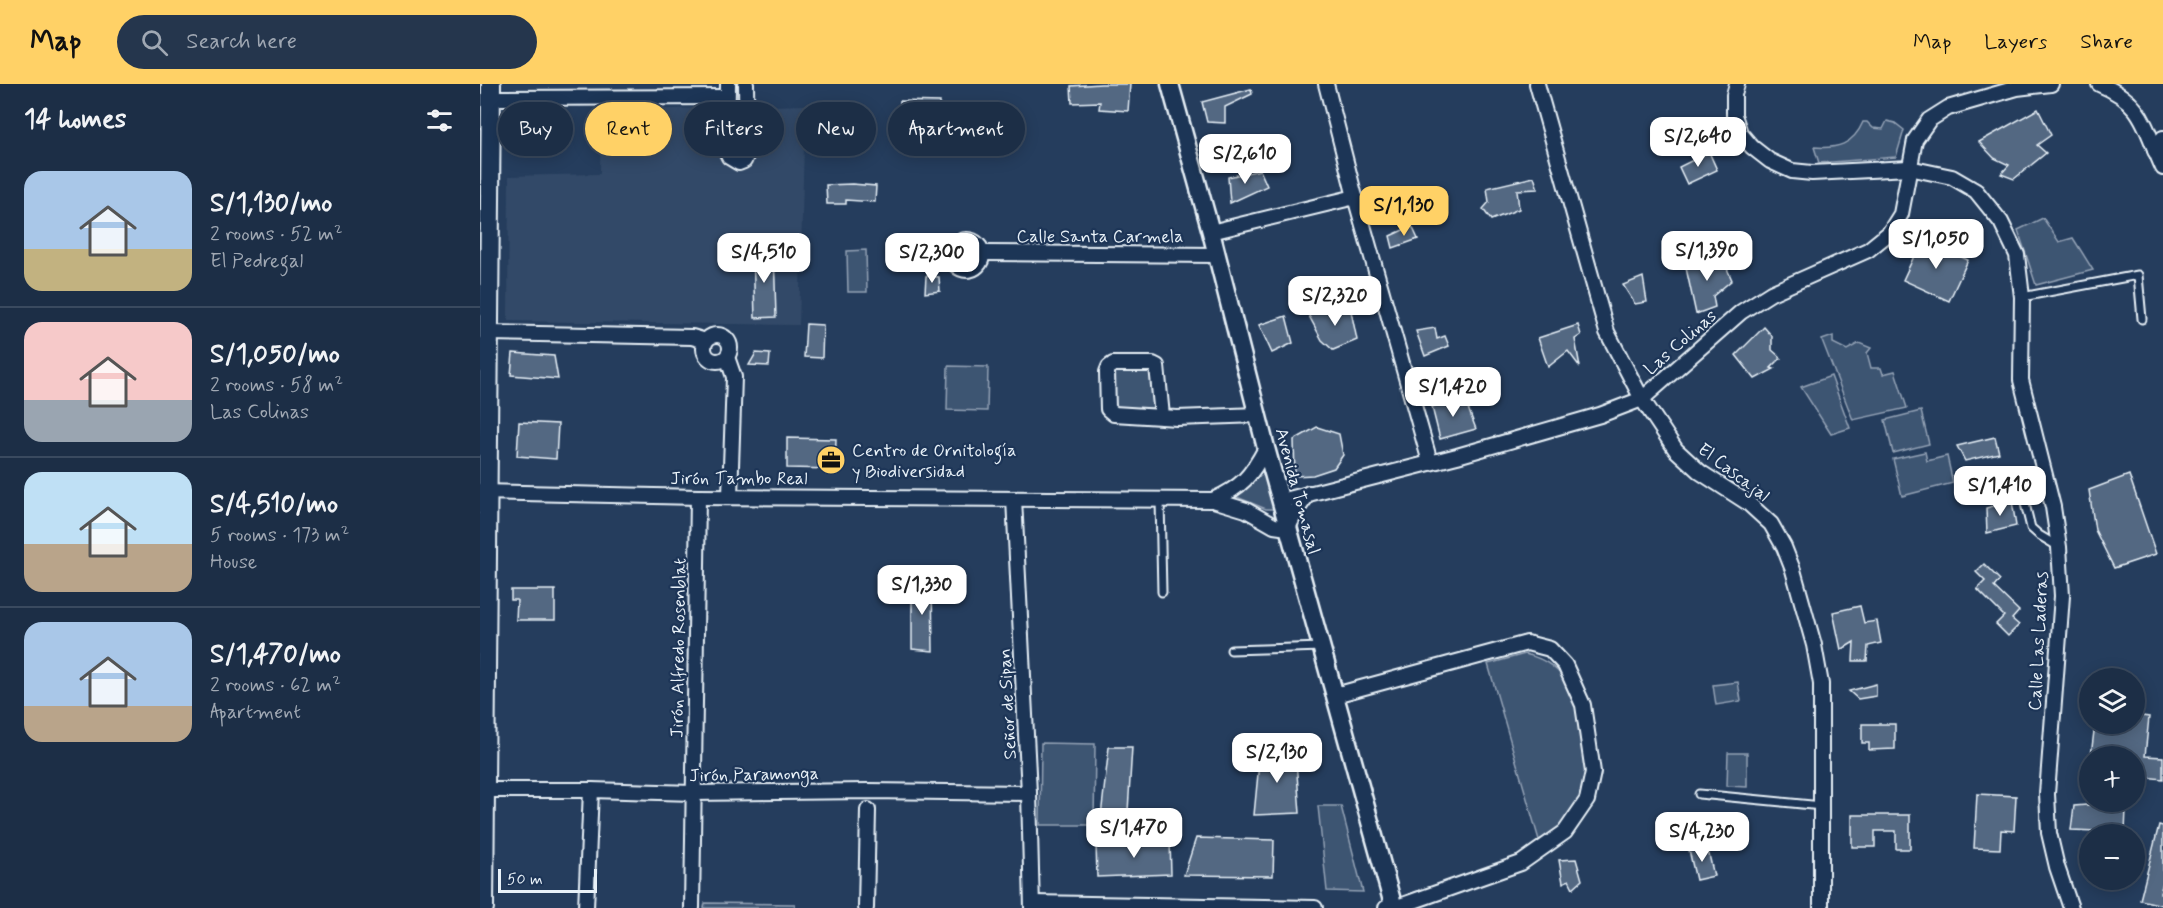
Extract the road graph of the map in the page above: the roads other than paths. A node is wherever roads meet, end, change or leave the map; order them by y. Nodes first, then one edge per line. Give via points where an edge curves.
1 (746, 84) edge
2 (1170, 84) edge
3 (1326, 84) edge
4 (1537, 84) edge
5 (1737, 84) edge
6 (2051, 84) edge
7 (2099, 84) edge
8 (491, 91) edge
9 (728, 91) edge
10 (2163, 138) edge
11 (2155, 151) junction
12 (1909, 168) junction
13 (2163, 168) edge
14 (486, 175) edge
15 (1355, 196) junction
16 (1210, 232) junction
17 (983, 254) dead end
18 (1216, 255) junction
19 (2022, 297) junction
20 (2142, 319) dead end
21 (488, 333) junction
22 (1642, 399) junction
23 (1258, 415) junction
24 (1162, 416) junction
25 (1266, 448) junction
26 (1430, 462) junction
27 (2017, 471) dead end
28 (484, 492) edge
29 (1309, 493) junction
30 (698, 496) junction
31 (730, 496) junction
32 (1014, 498) junction
33 (1160, 500) junction
34 (1213, 500) junction
35 (1281, 501) junction
36 (1288, 528) junction
37 (2059, 547) junction
38 (1162, 592) dead end
39 (1322, 647) junction
40 (1231, 650) dead end
41 (1335, 695) junction
42 (483, 790) edge
43 (591, 790) junction
44 (693, 793) junction
45 (1029, 793) junction
46 (1699, 794) dead end
47 (1822, 806) junction
48 (868, 810) dead end
49 (1032, 905) edge
50 (484, 908) edge
51 (586, 908) edge
52 (692, 908) edge
53 (866, 908) edge
54 (1315, 908) edge
55 (1386, 908) edge
56 (1394, 908) edge
57 (1821, 908) edge
58 (2071, 908) edge

1 - 9 street via 747,154 739,163 727,153
2 - 16 street, Avenida Tomasal
3 - 15 street
4 - 22 street, El Cascajal via 1607,332
5 - 12 street, Calle Las Laderas via 1734,115 1740,133 1770,161 1792,171 1812,173
6 - 12 street, Las Colinas via 2017,88 1948,108 1929,120 1915,140
7 - 11 street via 2117,91 2133,105 2144,121
8 - 9 street
8 - 14 main road
10 - 11 street
11 - 13 street
12 - 19 street, Calle Las Laderas via 1952,177 1976,191 2001,222 2017,255
12 - 22 street, Las Colinas via 1901,214 1869,250 1771,293 1741,312
14 - 21 main road
15 - 16 street
15 - 26 street
16 - 18 street, Avenida Tomasal
17 - 18 street, Calle Santa Carmela
18 - 23 street, Avenida Tomasal
19 - 20 lane via 2138,275
19 - 37 street, Calle Las Laderas via 2021,380 2053,507
21 - 28 main road
21 - 31 street via 706,340 704,353 710,360 727,357 734,377
22 - 26 street, Las Colinas via 1600,415
22 - 47 street, El Cascajal via 1676,450 1700,472 1748,503 1771,524 1784,547 1814,645 1821,684
23 - 24 street
23 - 25 street, Avenida Tomasal
24 - 24 street via 1110,412 1109,367 1157,366
25 - 34 street, Jirón Tambo Real via 1244,483
25 - 35 street, Avenida Tomasal
26 - 29 street, Las Colinas
27 - 37 lane via 2031,528
28 - 30 street, Jirón Tambo Real
28 - 42 main road
29 - 35 street, Las Colinas
29 - 36 street
30 - 31 street, Jirón Tambo Real
30 - 44 street, Jirón Alfredo Rosenblat
31 - 32 street, Jirón Tambo Real
32 - 33 street, Jirón Tambo Real
32 - 45 street, Señor de Sipan
33 - 34 street, Jirón Tambo Real
33 - 38 lane
34 - 36 street, Jirón Tambo Real via 1246,510 1274,526
35 - 36 street, Avenida Tomasal
36 - 39 street, Avenida Tomasal
37 - 58 street, Calle Las Laderas via 2062,596 2047,794 2049,833
39 - 40 lane
39 - 41 street, Avenida Tomasal
41 - 56 street, Avenida Tomasal
41 - 56 street via 1527,644 1550,649 1565,665 1583,705 1593,772 1587,800 1565,832 1521,863
42 - 43 street, Jirón Paramonga
42 - 50 main road
43 - 44 street, Jirón Paramonga
43 - 51 street
44 - 45 street, Jirón Paramonga
44 - 52 street, Jirón Alfredo Rosenblat
45 - 49 street, Señor de Sipan
46 - 47 lane
47 - 57 street, El Cascajal
48 - 53 street
49 - 54 street
55 - 56 street

